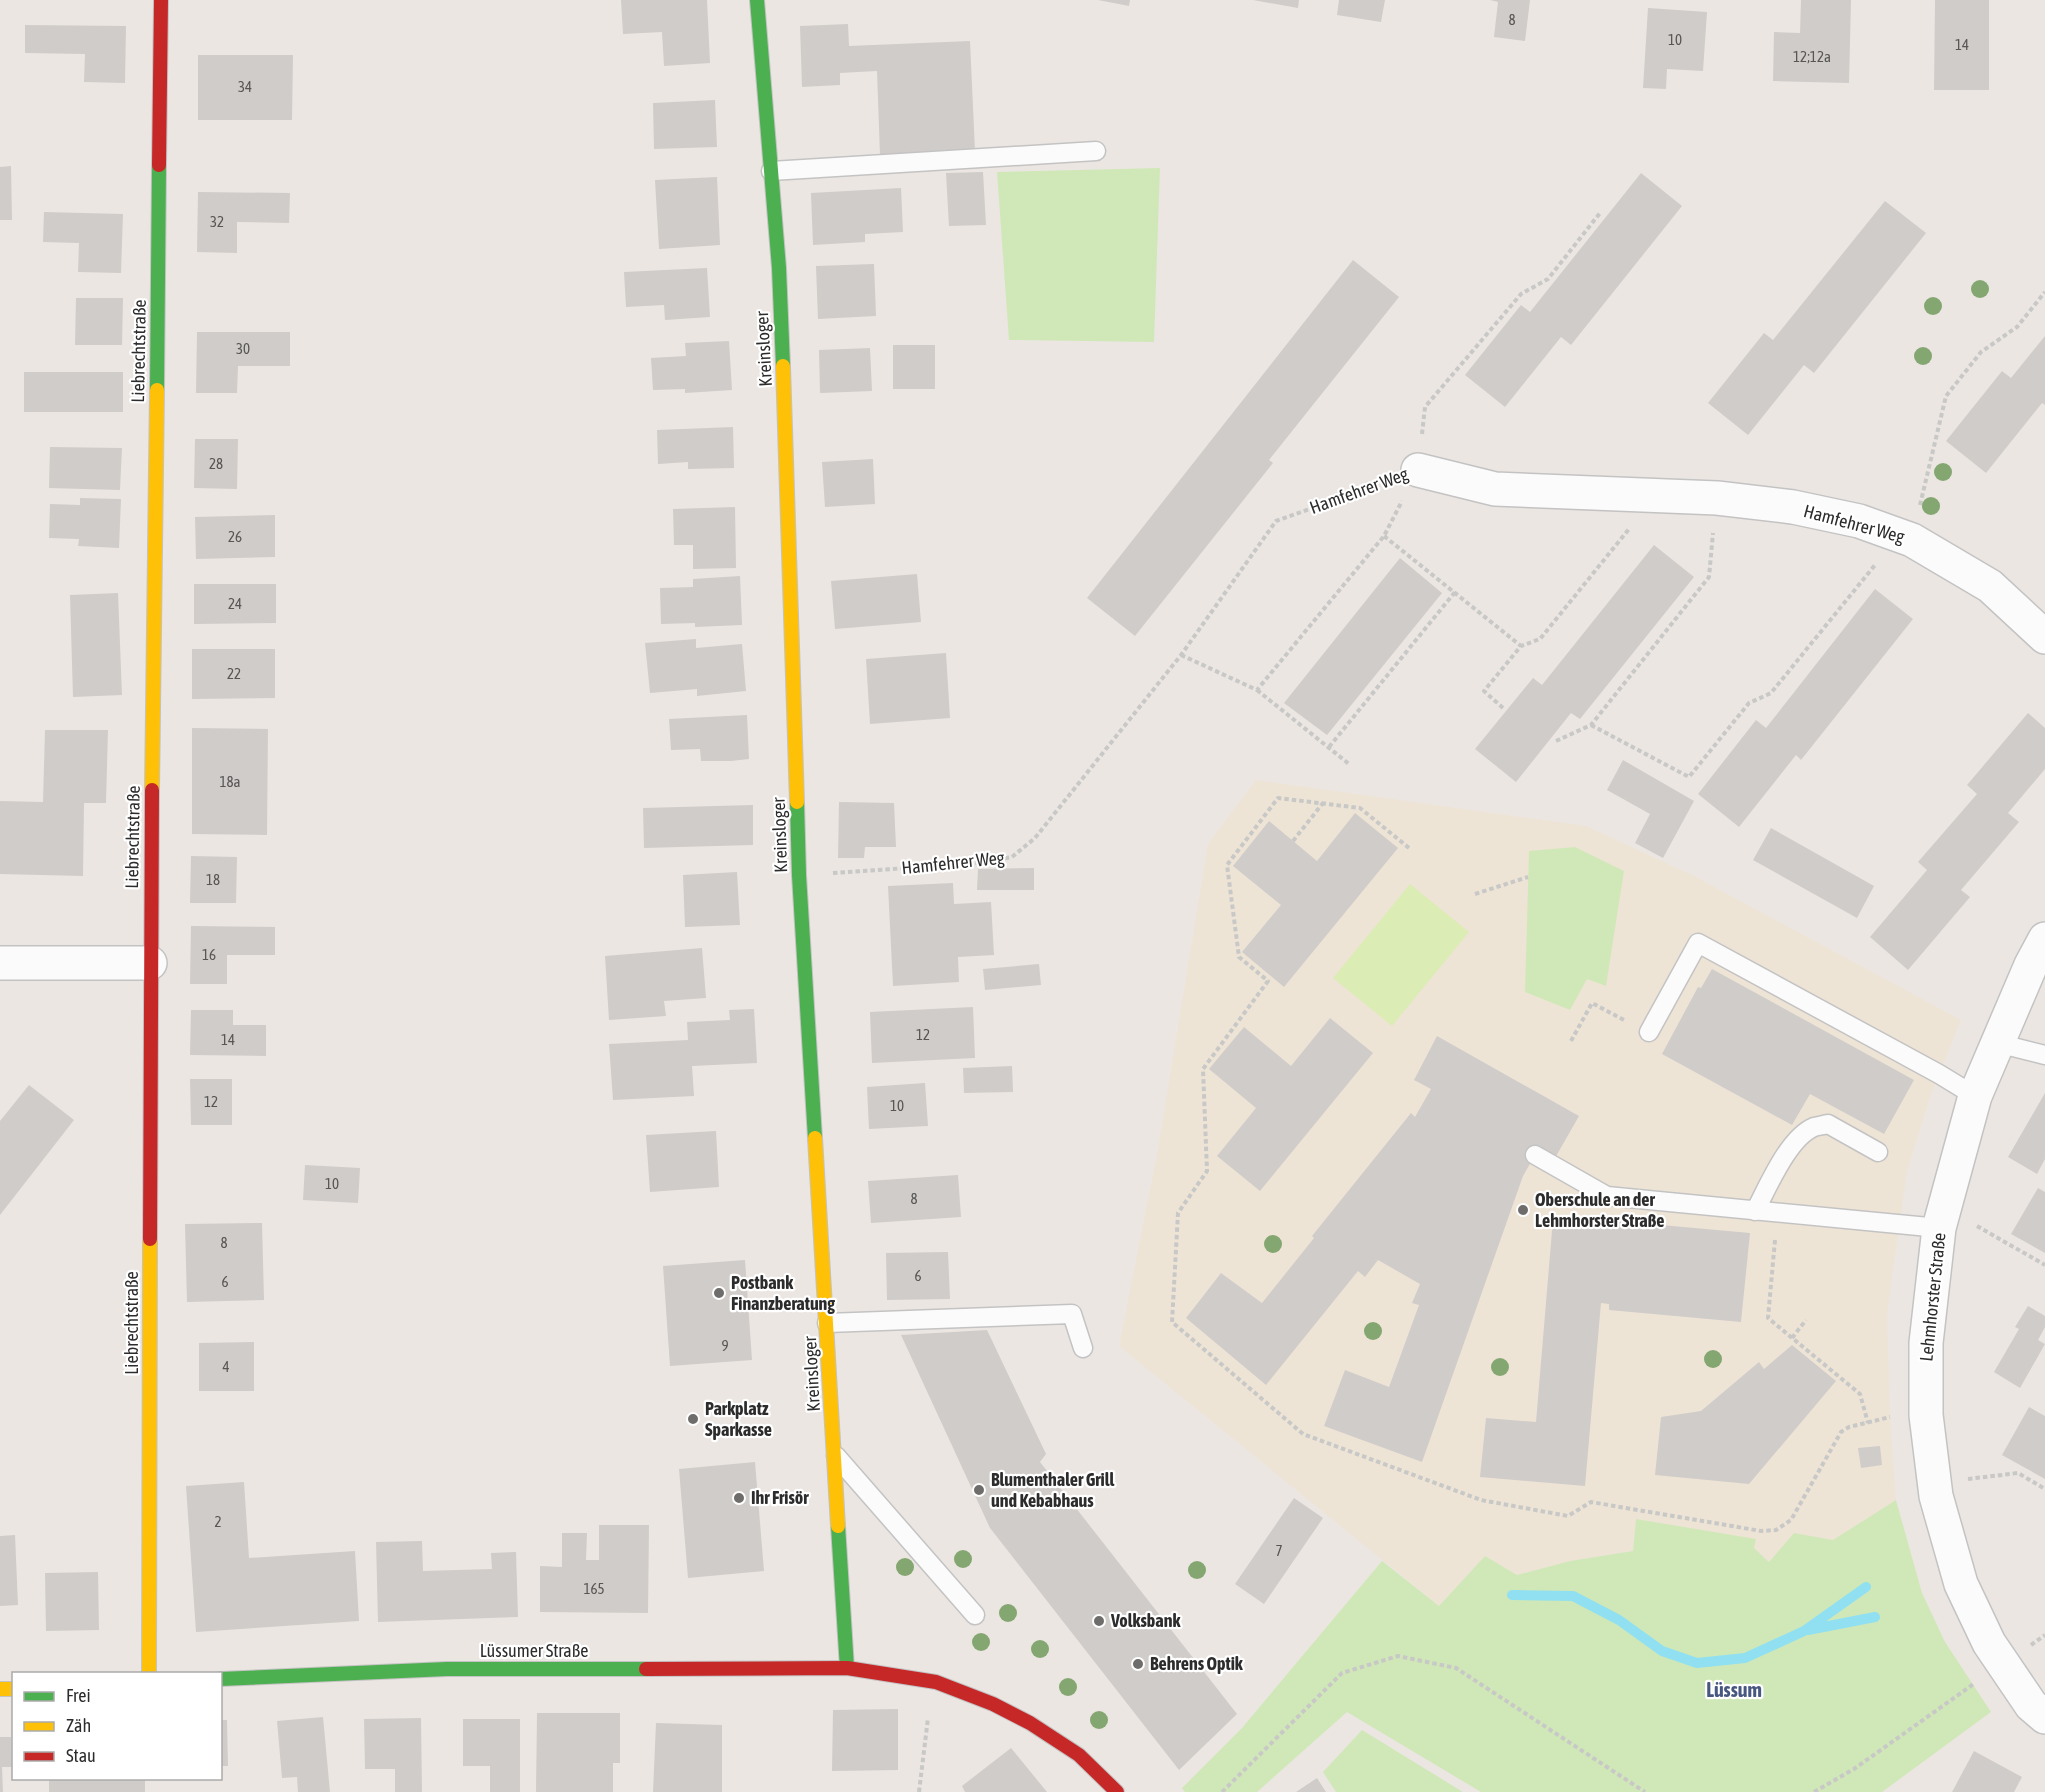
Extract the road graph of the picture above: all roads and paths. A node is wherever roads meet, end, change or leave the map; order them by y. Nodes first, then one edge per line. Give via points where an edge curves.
1 (161, 0) edge
2 (758, 0) edge
3 (1096, 151) dead end
4 (771, 171) junction
5 (1600, 213) dead end
6 (2045, 292) edge
7 (1418, 470) junction
8 (1657, 495) junction
9 (1717, 498) junction
10 (1384, 536) junction
11 (1906, 538) junction
12 (1455, 592) junction
13 (2045, 637) edge
14 (1521, 646) junction
15 (1181, 655) junction
16 (1257, 690) junction
17 (1503, 708) dead end
18 (1591, 725) junction
19 (1556, 741) dead end
20 (1329, 747) junction
21 (1349, 764) dead end
22 (1323, 803) junction
23 (1293, 841) dead end
24 (1409, 848) dead end
25 (799, 875) junction
26 (1528, 877) dead end
27 (1474, 894) dead end
28 (2045, 939) edge
29 (0, 963) edge
30 (150, 963) junction
31 (1626, 1022) dead end
32 (1649, 1032) dead end
33 (1571, 1041) dead end
34 (1997, 1043) junction
35 (2045, 1055) edge
36 (1975, 1096) junction
37 (1878, 1152) dead end
38 (1534, 1155) dead end
39 (1755, 1211) junction
40 (1777, 1214) junction
41 (1942, 1218) junction
42 (2045, 1265) edge
43 (1806, 1320) dead end
44 (827, 1323) junction
45 (1792, 1338) junction
46 (1083, 1348) dead end
47 (1926, 1414) junction
48 (1868, 1423) junction
49 (835, 1455) junction
50 (1935, 1482) junction
51 (2045, 1489) edge
52 (975, 1615) dead end
53 (2003, 1664) junction
54 (847, 1668) junction
55 (149, 1672) edge
56 (222, 1679) edge
57 (936, 1682) junction
58 (2045, 1717) edge
59 (920, 1792) edge
60 (1118, 1792) edge
61 (1222, 1792) edge
62 (1646, 1792) edge
63 (1814, 1792) edge

1 - 30 main road, Liebrechtstraße
2 - 4 main road, Kreinsloger
3 - 4 lane
4 - 25 main road, Kreinsloger via 788,471
5 - 7 path via 1548,279 1521,294 1425,407
6 - 11 path via 2017,327 1981,352 1946,396
7 - 8 street, Hamfehrer Weg via 1495,489
7 - 10 path
7 - 15 path, Hamfehrer Weg via 1276,521
8 - 9 street, Hamfehrer Weg
8 - 14 path via 1540,639
9 - 11 street, Hamfehrer Weg via 1858,521
9 - 18 path via 1709,577
10 - 12 path
10 - 16 path
11 - 13 street, Hamfehrer Weg via 1990,586
11 - 18 path via 1770,693 1749,703 1689,777
12 - 14 path
12 - 20 path
14 - 17 path via 1484,691
15 - 16 path
15 - 25 path, Hamfehrer Weg via 1035,838 1012,857 980,863
16 - 20 path
18 - 19 path
20 - 21 path
22 - 23 path
22 - 24 path via 1360,808
22 - 48 path via 1278,798 1227,865 1239,957 1268,981 1203,1069 1207,1171 1178,1213 1172,1322 1304,1434 1482,1500 1568,1516 1592,1502 1761,1531 1776,1530 1791,1520 1841,1432
25 - 44 main road, Kreinsloger
26 - 27 path
28 - 34 street, Lehmhorster Straße
29 - 30 street
30 - 55 main road, Liebrechtstraße
31 - 33 path via 1592,1003
32 - 36 lane via 1698,943
34 - 35 lane
34 - 36 street, Lehmhorster Straße
36 - 41 street, Lehmhorster Straße
37 - 39 lane via 1828,1124 1813,1128 1796,1140
38 - 39 lane via 1607,1196
39 - 40 lane
40 - 41 lane
40 - 45 path via 1768,1318
41 - 42 path
41 - 47 street, Lehmhorster Straße via 1926,1343
43 - 45 path
44 - 46 lane via 1072,1314
44 - 49 main road, Kreinsloger
45 - 48 path via 1860,1394
47 - 48 path
47 - 50 street, Lehmhorster Straße
49 - 52 lane
49 - 54 main road, Kreinsloger
50 - 51 path via 2018,1473
50 - 53 street, Lehmhorster Straße via 1961,1584
53 - 58 street, Lehmhorster Straße via 2031,1705
53 - 63 path via 1854,1769
54 - 56 main road, Lüssumer Straße via 447,1669
54 - 57 main road, Lüssumer Straße
57 - 59 path via 926,1729
57 - 60 main road, Lüssumer Straße via 1030,1723 1078,1755
61 - 62 path via 1342,1673 1398,1656 1456,1668

